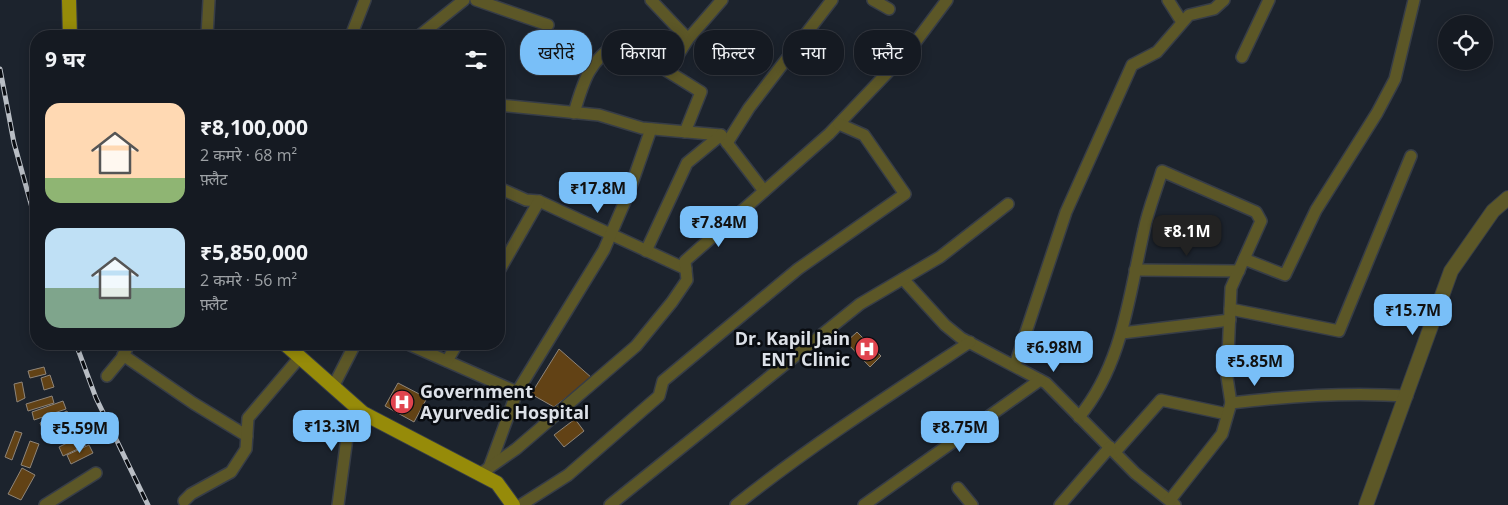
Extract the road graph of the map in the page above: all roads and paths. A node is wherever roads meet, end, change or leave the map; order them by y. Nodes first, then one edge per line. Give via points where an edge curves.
1 (69, 0) edge
2 (210, 0) edge
3 (365, 0) edge
4 (464, 0) edge
5 (476, 0) edge
6 (651, 0) edge
7 (722, 0) edge
8 (832, 0) edge
9 (873, 0) edge
10 (947, 0) edge
11 (1168, 0) edge
12 (1224, 0) edge
13 (1269, 0) edge
14 (1414, 0) edge
15 (889, 9) dead end
16 (1182, 22) junction
17 (548, 24) dead end
18 (70, 30) edge
19 (208, 30) edge
20 (353, 30) edge
21 (426, 30) edge
22 (688, 39) junction
23 (684, 45) edge
24 (602, 55) edge
25 (1242, 57) dead end
26 (674, 75) edge
27 (505, 108) edge
28 (574, 113) junction
29 (838, 124) junction
30 (651, 129) junction
31 (686, 132) junction
32 (724, 139) junction
33 (1411, 156) dead end
34 (505, 191) edge
35 (764, 191) junction
36 (1508, 198) edge
37 (539, 201) junction
38 (1008, 204) dead end
39 (610, 234) junction
40 (646, 251) junction
41 (505, 260) edge
42 (1244, 260) junction
43 (686, 269) junction
44 (1136, 270) junction
45 (1239, 270) junction
46 (903, 279) junction
47 (1230, 314) junction
48 (1122, 333) junction
49 (970, 342) junction
50 (126, 350) edge
51 (292, 350) edge
52 (352, 350) edge
53 (422, 350) edge
54 (453, 350) edge
55 (123, 355) junction
56 (300, 357) junction
57 (447, 361) junction
58 (1015, 365) junction
59 (107, 376) dead end
60 (1040, 380) junction
61 (334, 387) junction
62 (517, 392) junction
63 (1407, 396) junction
64 (356, 406) junction
65 (1229, 409) junction
66 (1079, 416) junction
67 (247, 436) junction
68 (1113, 450) junction
69 (485, 471) junction
70 (96, 473) dead end
71 (958, 488) dead end
72 (184, 502) dead end
73 (1172, 503) edge
74 (45, 505) edge
75 (338, 505) edge
76 (513, 505) edge
77 (521, 505) edge
78 (610, 505) edge
79 (736, 505) edge
80 (864, 505) edge
81 (972, 505) edge
82 (1060, 505) edge
83 (1366, 505) edge

1 - 18 main road
2 - 19 street
3 - 20 street
4 - 21 street
5 - 17 street
6 - 22 street
7 - 22 street
8 - 32 street
9 - 15 street
10 - 29 street via 911,48
11 - 16 street
12 - 16 street via 1214,9 1189,15
13 - 25 street
14 - 42 street via 1395,79 1316,210 1284,275
16 - 58 street via 1157,52 1132,65 1066,212
22 - 23 street
24 - 28 street via 584,76
26 - 31 street via 701,92
27 - 28 street
28 - 30 street via 599,115
29 - 35 street
29 - 77 street via 864,135 905,194 798,269 663,380 658,396 568,476
30 - 31 street
30 - 39 street
31 - 32 street
32 - 35 street
32 - 40 street via 687,163
33 - 47 street via 1339,331
34 - 37 street via 526,200
35 - 43 street via 684,262
36 - 63 street via 1494,211 1451,271
37 - 39 street
37 - 41 street
38 - 46 street via 940,257
39 - 40 street
39 - 62 street via 604,250
40 - 43 street
42 - 44 street via 1261,221 1256,212 1162,171 1144,228
42 - 45 street
43 - 69 street via 687,280 636,346 516,449
44 - 45 street
44 - 48 street
45 - 47 street via 1231,288
46 - 49 street via 945,324
46 - 78 street via 860,304
47 - 48 street
47 - 65 street
48 - 66 street via 1096,397
49 - 58 street
49 - 79 street via 874,405
50 - 55 street
51 - 56 main road
52 - 61 street
53 - 57 street
54 - 57 street
55 - 59 street
55 - 67 street
56 - 61 main road
56 - 67 street via 248,418
57 - 62 street
58 - 60 street
60 - 66 street
60 - 80 street
61 - 64 main road
62 - 69 street
63 - 65 street via 1340,394 1285,397
63 - 83 street
64 - 69 main road
64 - 75 street via 348,430
65 - 68 street via 1161,400
65 - 73 street via 1222,434
66 - 68 street
67 - 72 street via 246,450 231,472 191,494
68 - 73 street
68 - 82 street
69 - 76 main road
70 - 74 street
71 - 81 street

